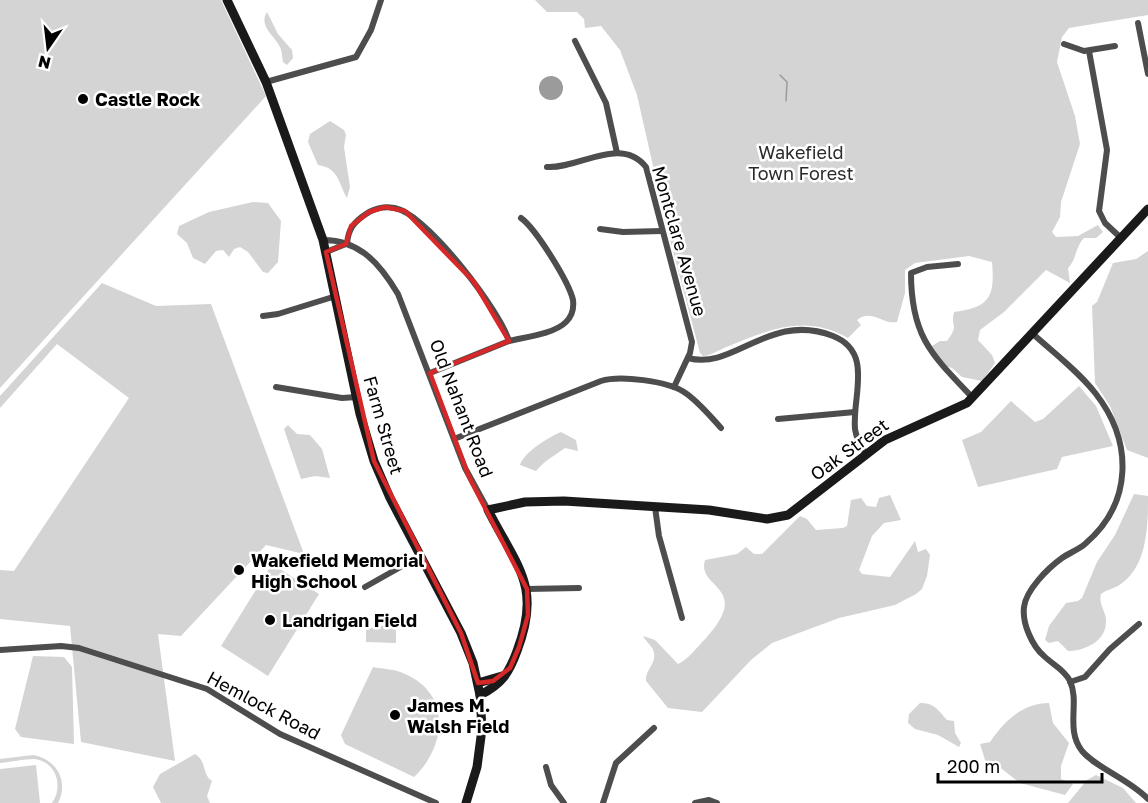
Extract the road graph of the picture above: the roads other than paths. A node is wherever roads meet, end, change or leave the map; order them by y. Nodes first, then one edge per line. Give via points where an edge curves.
1 (227, 0) edge
2 (381, 0) edge
3 (1138, 23) dead end
4 (575, 41) dead end
5 (1064, 44) dead end
6 (1115, 46) dead end
7 (1089, 51) junction
8 (1148, 74) edge
9 (266, 82) junction
10 (617, 153) junction
11 (548, 167) dead end
12 (1148, 209) edge
13 (521, 218) dead end
14 (600, 229) dead end
15 (662, 231) junction
16 (1121, 238) junction
17 (323, 240) junction
18 (347, 244) junction
19 (326, 252) junction
20 (958, 264) dead end
21 (336, 296) junction
22 (263, 315) dead end
23 (1033, 334) junction
24 (509, 341) junction
25 (688, 358) junction
26 (430, 373) junction
27 (276, 387) dead end
28 (674, 387) junction
29 (357, 397) junction
30 (973, 398) junction
31 (855, 412) junction
32 (778, 419) dead end
33 (721, 428) dead end
34 (454, 439) junction
35 (866, 454) junction
36 (655, 507) junction
37 (488, 510) junction
38 (420, 556) junction
39 (365, 587) dead end
40 (579, 588) dead end
41 (527, 589) junction
42 (682, 618) dead end
43 (1139, 624) dead end
44 (0, 650) edge
45 (510, 668) junction
46 (1071, 682) junction
47 (478, 683) junction
48 (480, 695) junction
49 (654, 728) dead end
50 (546, 767) dead end
51 (1148, 799) edge
52 (436, 803) edge
53 (466, 803) edge
54 (564, 803) edge
55 (603, 803) edge
56 (695, 803) edge
57 (717, 803) edge

1 - 9 street, Farm Street
2 - 9 street via 356,57
3 - 8 street
4 - 10 street via 606,103
5 - 7 street
6 - 7 street
7 - 16 street via 1107,150 1099,211
9 - 17 street, Farm Street
10 - 11 street via 560,168
10 - 15 street, Montclare Avenue via 633,156 646,167
12 - 16 street, Oak Street
13 - 24 street via 538,234 570,293 573,308 562,326
14 - 15 street
15 - 25 street, Montclare Avenue via 692,342
16 - 23 street, Oak Street
17 - 18 street, Old Nahant Road
17 - 19 street, Farm Street
18 - 19 street
18 - 24 street via 351,226 369,212 385,207 405,211 474,282 499,318
18 - 26 street, Old Nahant Road via 368,255 392,284 406,309
19 - 21 street, Farm Street
20 - 30 street via 911,273 913,303 929,351
21 - 22 street
21 - 29 street, Farm Street
23 - 30 street, Oak Street
23 - 46 street via 1101,401 1123,459 1120,495 1111,513 1085,544 1055,563 1024,603 1025,621 1036,647
24 - 26 street
25 - 28 street, Montclare Avenue
25 - 31 street via 712,359 790,329 824,333 845,343 856,357 859,366
26 - 34 street, Old Nahant Road
27 - 29 street
28 - 33 street via 692,398
28 - 34 street via 606,379
29 - 38 street, Farm Street via 374,461
30 - 35 street, Oak Street via 956,411 894,435
31 - 32 street
31 - 35 street via 856,436
34 - 37 street, Old Nahant Road
35 - 36 street, Oak Street via 799,508 780,518
36 - 37 street, Oak Street via 551,501
36 - 42 street
37 - 41 street, Old Nahant Road
38 - 39 street
38 - 47 street, Farm Street via 461,633
40 - 41 street
41 - 45 street, Old Nahant Road via 528,620
43 - 46 street via 1084,677
44 - 52 street, Hemlock Road via 79,648 201,687 280,734
45 - 47 street via 497,679
45 - 48 street, Old Nahant Road via 502,681
46 - 51 street via 1073,728 1079,747
47 - 48 street, Farm Street
48 - 53 street, Farm Street via 479,754
49 - 55 street via 619,759 610,774
50 - 54 street via 551,785
56 - 57 street

